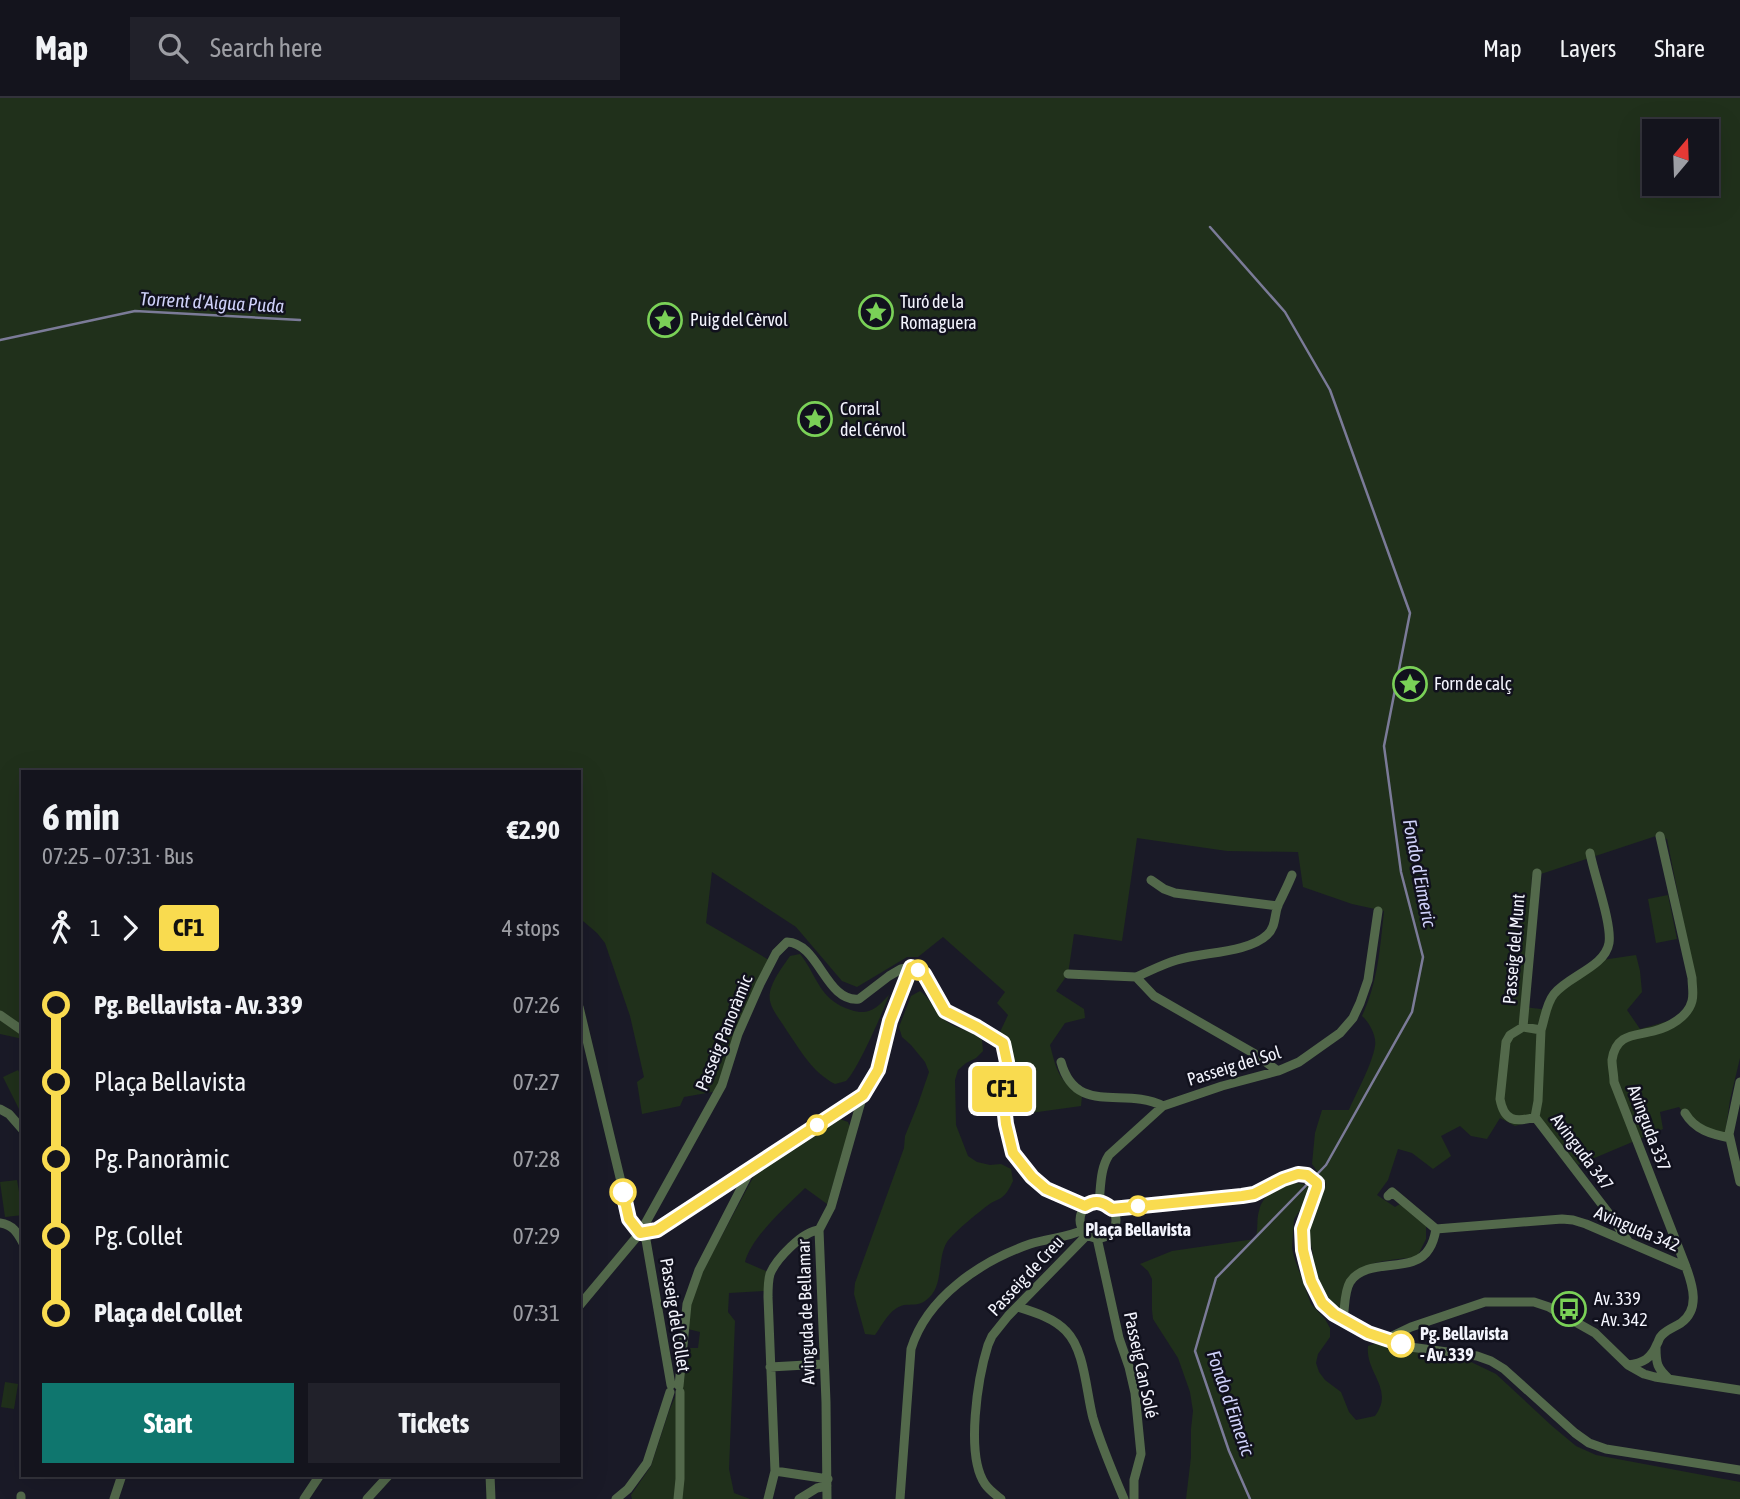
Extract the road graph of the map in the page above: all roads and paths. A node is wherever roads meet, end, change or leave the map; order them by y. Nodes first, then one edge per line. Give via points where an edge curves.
1 (1660, 836) dead end
2 (1590, 853) dead end
3 (1537, 873) dead end
4 (1292, 875) dead end
5 (1151, 880) dead end
6 (1278, 906) junction
7 (1378, 911) dead end
8 (911, 967) junction
9 (1068, 974) dead end
10 (1136, 977) junction
11 (0, 1014) edge
12 (581, 1015) edge
13 (1523, 1027) junction
14 (21, 1030) edge
15 (1541, 1030) junction
16 (1061, 1062) dead end
17 (1278, 1071) junction
18 (1740, 1082) edge
19 (863, 1095) junction
20 (1738, 1100) edge
21 (1163, 1106) junction
22 (0, 1109) edge
23 (835, 1112) junction
24 (1685, 1113) dead end
25 (1535, 1117) junction
26 (21, 1128) edge
27 (853, 1129) junction
28 (1730, 1138) junction
29 (751, 1169) junction
30 (732, 1182) junction
31 (1740, 1182) edge
32 (741, 1187) junction
33 (1388, 1196) dead end
34 (1099, 1202) junction
35 (1085, 1206) junction
36 (1112, 1209) junction
37 (0, 1223) edge
38 (1436, 1229) junction
39 (1085, 1232) junction
40 (640, 1233) junction
41 (819, 1234) junction
42 (1097, 1238) junction
43 (21, 1239) edge
44 (1628, 1241) junction
45 (1686, 1267) junction
46 (581, 1304) edge
47 (1017, 1307) junction
48 (1343, 1320) junction
49 (1388, 1338) junction
50 (1656, 1347) junction
51 (824, 1364) junction
52 (1628, 1365) junction
53 (770, 1367) junction
54 (1670, 1379) junction
55 (675, 1389) junction
56 (1740, 1390) edge
57 (1740, 1470) edge
58 (775, 1471) junction
59 (121, 1477) edge
60 (319, 1477) edge
61 (386, 1477) edge
62 (490, 1477) edge
63 (828, 1482) junction
64 (114, 1499) edge
65 (304, 1499) edge
66 (367, 1499) edge
67 (491, 1499) edge
68 (616, 1499) edge
69 (678, 1499) edge
70 (768, 1499) edge
71 (799, 1499) edge
72 (827, 1499) edge
73 (901, 1499) edge
74 (1001, 1499) edge
75 (1124, 1499) edge
76 (1134, 1499) edge

1 - 45 street, Avinguda 337 via 1693,999 1671,1024 1621,1041 1612,1061 1614,1082
2 - 15 street via 1609,944 1599,960 1556,992
3 - 13 street, Passeig del Munt
4 - 6 street
5 - 6 street via 1175,893
6 - 10 street via 1271,929 1252,945 1177,960
7 - 17 street, Passeig del Sol via 1368,980 1353,1018 1315,1051
8 - 19 street, Avinguda de Bellamar via 890,1021 878,1070
8 - 35 street via 924,974 945,1011 1003,1043 1007,1062 1003,1099 1013,1153 1046,1189
8 - 40 street, Passeig Panoràmic via 853,999 835,988 797,942 783,945 738,1034 722,1085
9 - 10 street
10 - 17 street via 1154,996
11 - 14 street
12 - 40 street, Passeig del Collet via 629,1219
13 - 15 street
13 - 25 street via 1506,1042 1500,1099 1513,1120
15 - 25 street
16 - 21 street via 1077,1090 1100,1097 1153,1100
17 - 21 street, Passeig del Sol
18 - 20 street
19 - 23 street
19 - 27 street, Avinguda de Bellamar
20 - 28 street
21 - 34 street, Passeig del Sol via 1109,1155
22 - 26 street
23 - 27 street via 849,1116
23 - 29 street
24 - 28 street via 1705,1131
25 - 44 street, Avinguda 347
27 - 41 street, Avinguda de Bellamar
28 - 31 street
29 - 30 street
29 - 32 street
30 - 32 street
30 - 40 street via 657,1230
32 - 55 street via 687,1304
33 - 38 street via 1392,1192
34 - 35 street
34 - 36 street
35 - 39 street via 1080,1214
36 - 42 street via 1114,1228
36 - 48 street via 1254,1194 1303,1173 1317,1187 1302,1229 1311,1281 1322,1303
37 - 43 street via 8,1224
38 - 44 street, Avinguda 342 via 1562,1219
38 - 48 street via 1422,1257 1368,1269 1350,1282
39 - 42 street
39 - 47 street, Passeig de Creu
39 - 73 street via 1032,1243 991,1262 950,1291 920,1327 911,1349
40 - 46 street
40 - 55 street, Passeig del Collet via 650,1257 667,1367
41 - 51 street, Avinguda de Bellamar
41 - 53 street via 801,1238 770,1274
42 - 76 street, Passeig Can Solé via 1135,1393 1141,1454
44 - 45 street, Avinguda 342
45 - 50 street, Avinguda 342 via 1694,1289 1693,1306 1683,1321 1661,1336
47 - 74 street, Passeig de Creu via 988,1345 976,1402 979,1472
47 - 75 street via 1056,1322 1073,1339 1093,1418
48 - 49 street
49 - 52 street via 1485,1302 1534,1303 1595,1333
49 - 57 street via 1410,1347 1491,1361 1575,1433 1606,1450
50 - 52 street, Avinguda 342 via 1645,1362
50 - 54 street via 1658,1367
51 - 53 street
51 - 63 street, Avinguda de Bellamar
52 - 54 street
53 - 58 street
54 - 56 street
55 - 68 street via 647,1463
55 - 69 street
58 - 63 street
58 - 70 street
59 - 64 street
60 - 65 street
61 - 66 street
62 - 67 street
63 - 71 street
63 - 72 street, Avinguda de Bellamar

